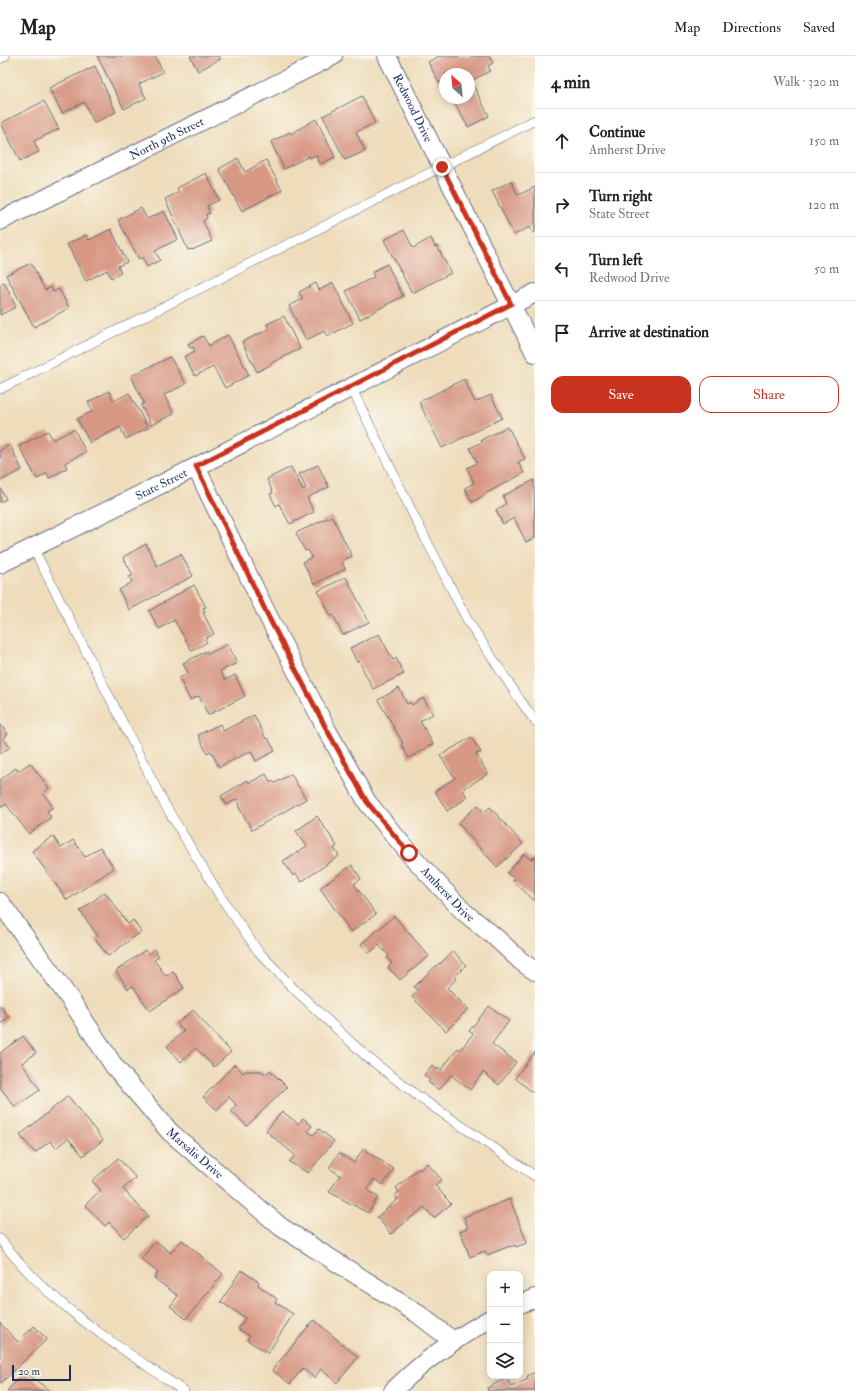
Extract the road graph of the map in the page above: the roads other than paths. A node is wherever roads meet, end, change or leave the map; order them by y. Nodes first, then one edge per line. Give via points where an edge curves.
1 (5, 56) edge
2 (333, 56) edge
3 (387, 56) edge
4 (0, 59) edge
5 (535, 120) edge
6 (442, 167) junction
7 (0, 221) edge
8 (535, 293) edge
9 (511, 304) junction
10 (535, 353) edge
11 (351, 387) junction
12 (0, 390) edge
13 (196, 466) junction
14 (33, 548) junction
15 (0, 564) edge
16 (535, 721) edge
17 (0, 902) edge
18 (535, 971) edge
19 (535, 1176) edge
20 (0, 1239) edge
21 (535, 1298) edge
22 (523, 1303) edge
23 (487, 1321) edge
24 (453, 1341) junction
25 (184, 1391) edge
26 (393, 1391) edge

1 - 4 lane
2 - 7 street, North 9th Street
3 - 6 street, Redwood Drive
5 - 6 lane
6 - 9 street, Redwood Drive
6 - 12 lane
8 - 9 street, State Street
9 - 10 street, Redwood Drive
9 - 11 street, State Street
11 - 13 street, State Street
11 - 16 lane via 468,621
13 - 14 street, State Street
13 - 18 street, Amherst Drive via 269,618 367,802 409,853 464,912
14 - 15 street, State Street
14 - 19 lane via 165,805 220,896 258,951 294,989 367,1057 419,1097
17 - 24 street, Marsalis Drive via 72,1002 114,1066 170,1132 281,1226 418,1314
20 - 25 lane via 56,1299
21 - 22 street
23 - 24 street
24 - 26 street via 412,1372

